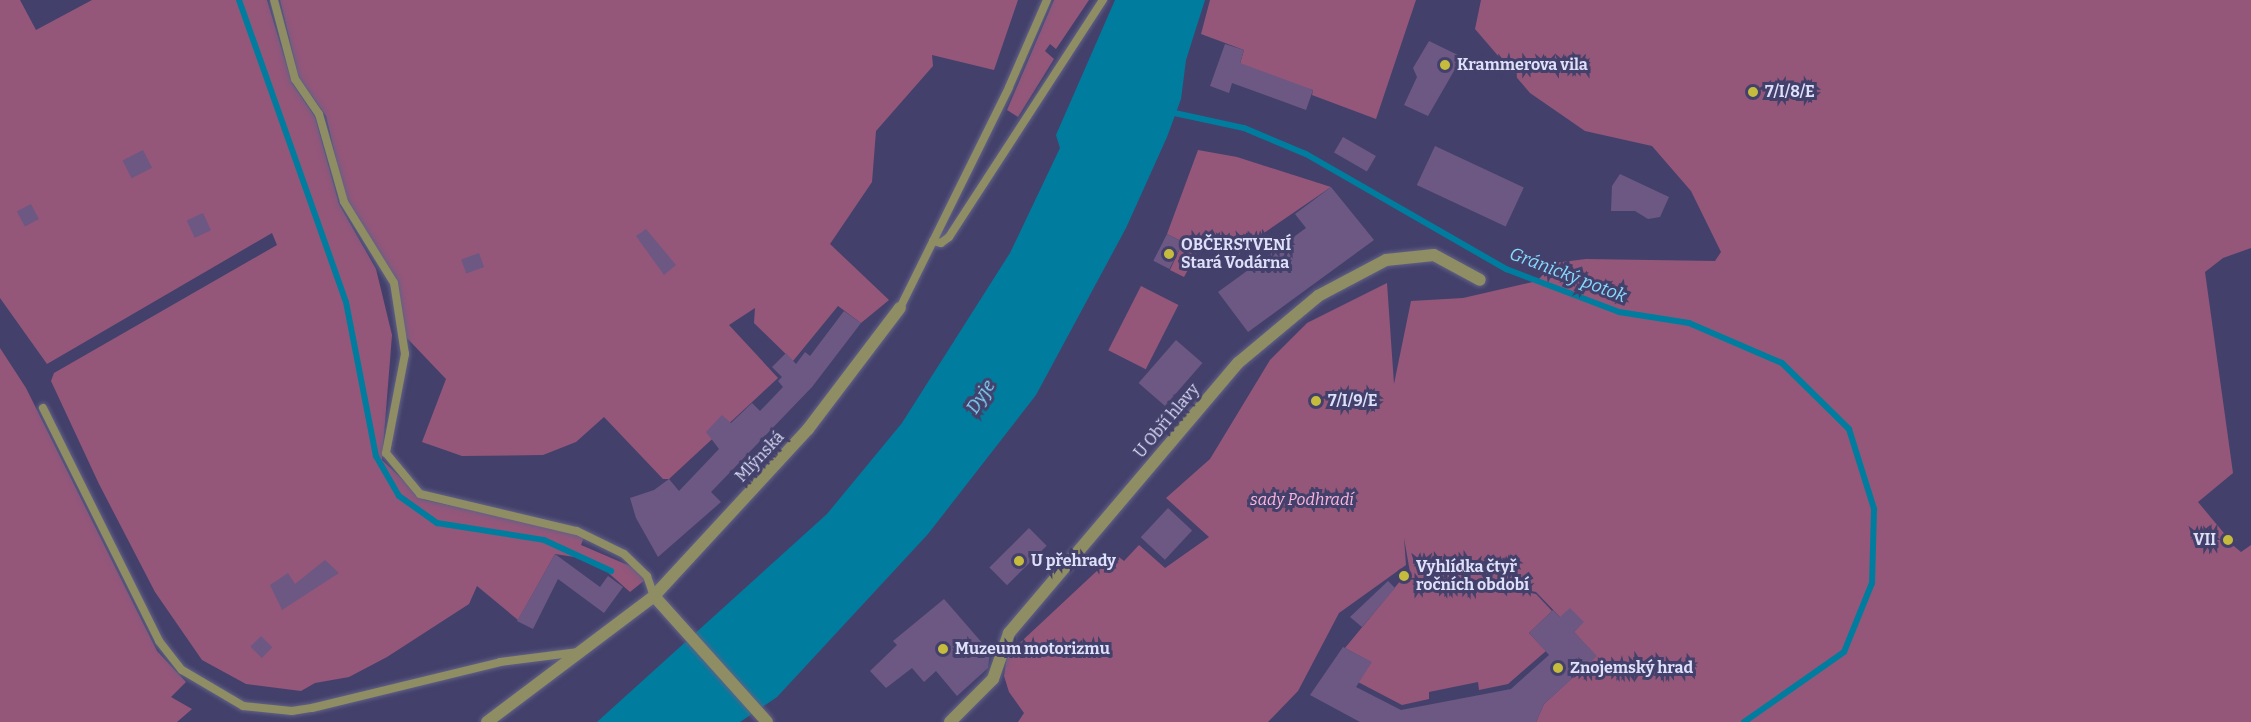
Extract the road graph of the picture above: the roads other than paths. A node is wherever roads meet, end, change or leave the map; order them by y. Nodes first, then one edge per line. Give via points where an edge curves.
1 (274, 0) edge
2 (1047, 0) edge
3 (1103, 0) edge
4 (933, 241) junction
5 (1480, 280) dead end
6 (900, 308) joint
7 (43, 408) dead end
8 (654, 596) junction
9 (581, 652) junction
10 (488, 722) edge
11 (767, 722) edge
12 (950, 722) edge

1 - 8 lane via 295,79 319,114 344,202 394,284 405,354 386,453 420,494 577,531 624,554 647,576
2 - 4 lane
3 - 4 lane via 950,237 941,243
4 - 6 lane
5 - 12 street, U Obří hlavy via 1434,255 1386,260 1309,303 1230,372 1009,633 993,679
6 - 8 street, Mlýnská via 808,429
7 - 9 lane via 159,641 182,670 243,706 267,710 312,708 500,662
8 - 9 street, Mlýnská
8 - 11 street
9 - 10 street, Mlýnská

